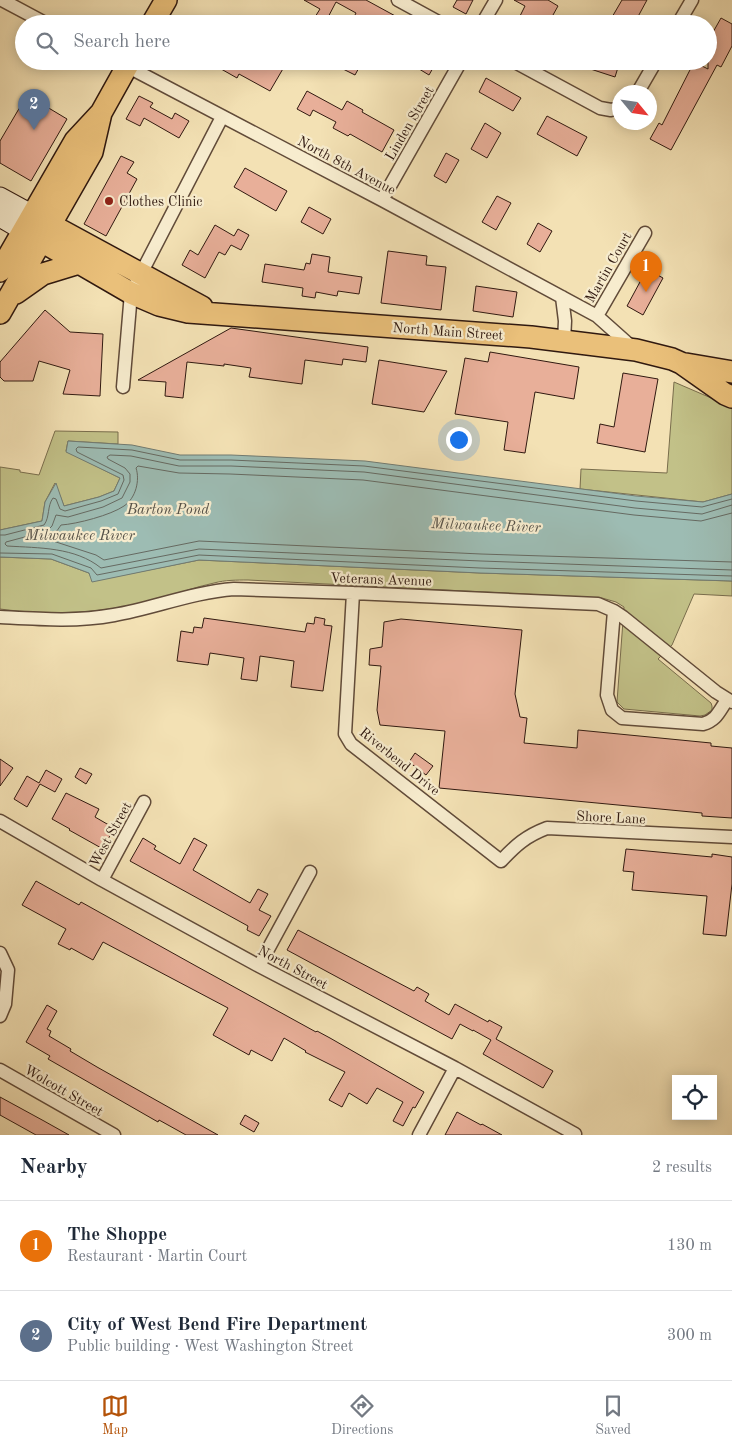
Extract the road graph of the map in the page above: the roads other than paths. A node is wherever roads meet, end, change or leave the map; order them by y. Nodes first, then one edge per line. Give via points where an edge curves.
1 (2, 0) edge
2 (166, 0) edge
3 (398, 0) edge
4 (496, 0) edge
5 (692, 0) edge
6 (30, 15) edge
7 (157, 15) edge
8 (426, 15) edge
9 (487, 15) edge
10 (683, 15) edge
11 (122, 70) edge
12 (138, 70) edge
13 (456, 70) edge
14 (530, 70) edge
15 (651, 70) edge
16 (642, 85) edge
17 (612, 110) edge
18 (222, 117) junction
19 (0, 197) edge
20 (382, 200) junction
21 (0, 217) edge
22 (37, 228) junction
23 (645, 233) dead end
24 (79, 263) junction
25 (0, 271) edge
26 (136, 284) junction
27 (562, 297) junction
28 (4, 306) edge
29 (597, 316) junction
30 (564, 341) junction
31 (636, 350) junction
32 (681, 363) junction
33 (732, 372) edge
34 (123, 387) dead end
35 (732, 397) edge
36 (352, 593) junction
37 (614, 611) junction
38 (0, 617) edge
39 (729, 701) edge
40 (144, 802) dead end
41 (0, 821) edge
42 (732, 838) edge
43 (501, 861) joint
44 (310, 872) dead end
45 (102, 880) junction
46 (0, 953) edge
47 (259, 966) junction
48 (0, 1016) edge
49 (455, 1068) junction
50 (0, 1070) edge
51 (575, 1134) edge
52 (114, 1135) edge
53 (419, 1135) edge

1 - 6 street
2 - 7 main road
3 - 8 street
4 - 9 street
5 - 10 street
11 - 22 main road via 101,113 92,152
12 - 18 street, North 8th Avenue
13 - 20 street, Linden Street
14 - 17 street via 600,108
15 - 16 street
18 - 20 street, North 8th Avenue
18 - 26 street
19 - 22 main road
20 - 27 street, North 8th Avenue
21 - 22 main road
22 - 24 main road, North Main Street
22 - 25 main road
22 - 26 main road, North Main Street
22 - 28 main road
23 - 29 street, Martin Court
24 - 26 main road, North Main Street
24 - 28 main road via 43,274 28,283
26 - 30 main road, North Main Street via 213,313
26 - 34 street
27 - 29 street, North 8th Avenue
27 - 30 street
29 - 31 street, North 8th Avenue
30 - 31 main road, North Main Street
31 - 32 main road, North Main Street
32 - 33 main road, North Main Street
32 - 35 main road, North Main Street
36 - 37 street, Veterans Avenue via 598,604
36 - 38 street, Veterans Avenue via 216,590 112,616 67,620
36 - 43 street, Riverbend Drive via 345,734 351,744
37 - 39 street, Veterans Avenue
37 - 39 street via 607,695 612,710 622,718 703,724 712,721
40 - 45 street, West Street
41 - 45 street, North Street
42 - 43 street, Shore Lane via 547,828 519,842
44 - 47 street
45 - 47 street, North Street
46 - 48 street via 8,970 5,1004
47 - 49 street, North Street
49 - 51 street, North Street
49 - 53 street
50 - 52 street, Wolcott Street

